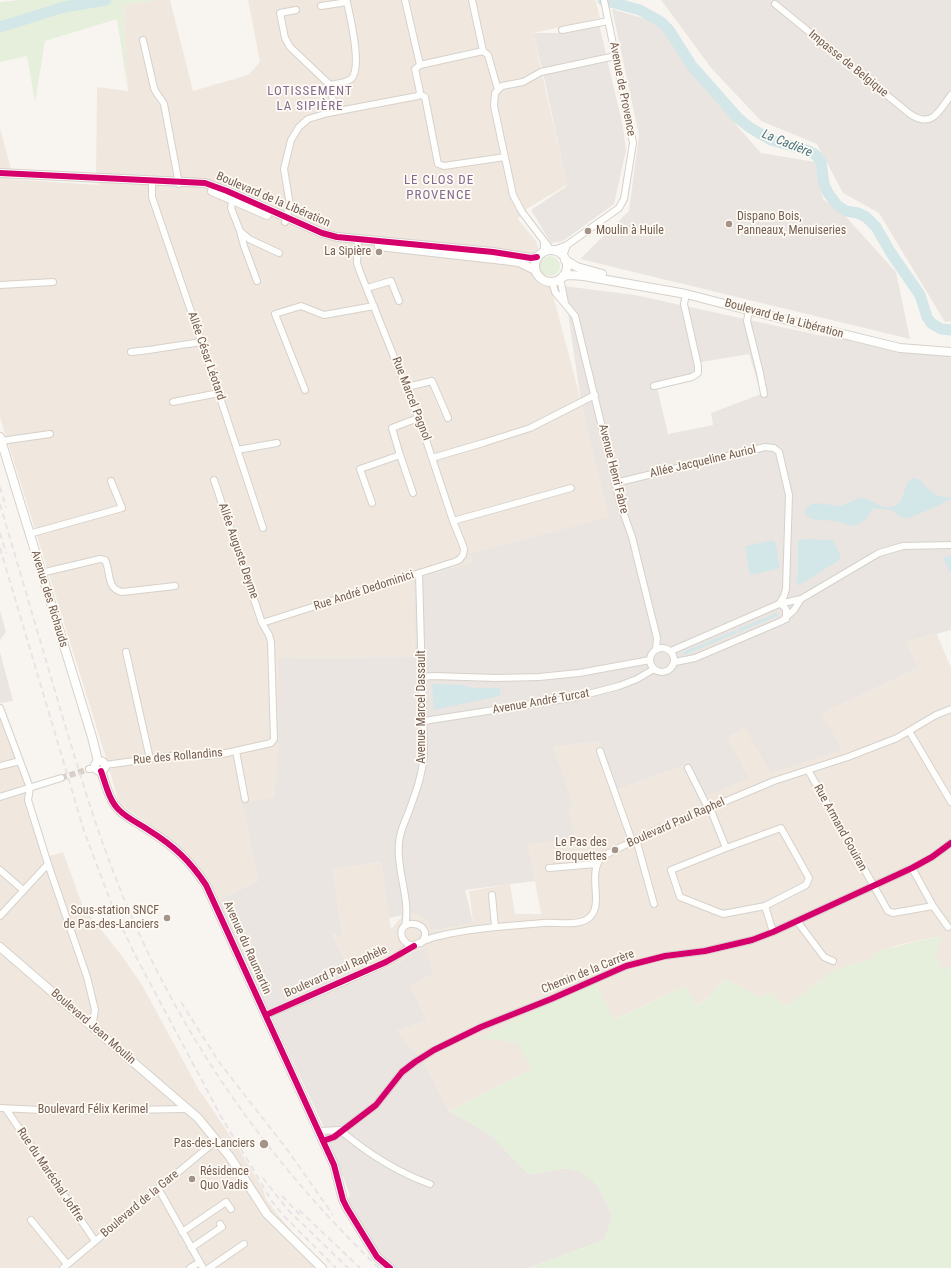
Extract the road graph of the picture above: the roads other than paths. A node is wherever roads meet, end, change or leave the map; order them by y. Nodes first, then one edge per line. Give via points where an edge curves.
1 (405, 0) edge
2 (472, 0) edge
3 (605, 3) edge
4 (775, 4) dead end
5 (321, 6) dead end
6 (296, 10) dead end
7 (608, 21) junction
8 (562, 30) dead end
9 (143, 40) dead end
10 (483, 51) junction
11 (615, 56) junction
12 (420, 65) junction
13 (330, 85) junction
14 (498, 90) junction
15 (419, 94) junction
16 (951, 95) edge
17 (335, 112) junction
18 (505, 157) junction
19 (0, 173) edge
20 (0, 178) edge
21 (152, 182) junction
22 (178, 183) junction
23 (233, 196) junction
24 (285, 220) junction
25 (240, 231) junction
26 (358, 241) junction
27 (567, 245) junction
28 (550, 250) junction
29 (279, 253) dead end
30 (537, 257) junction
31 (564, 258) junction
32 (535, 270) junction
33 (562, 277) junction
34 (257, 281) dead end
35 (53, 282) dead end
36 (552, 282) junction
37 (627, 283) junction
38 (0, 285) edge
39 (367, 288) junction
40 (686, 294) junction
41 (399, 301) dead end
42 (565, 303) junction
43 (374, 306) junction
44 (749, 310) junction
45 (202, 342) junction
46 (132, 352) dead end
47 (951, 352) edge
48 (654, 386) dead end
49 (406, 387) junction
50 (305, 390) dead end
51 (219, 393) junction
52 (764, 394) dead end
53 (595, 395) junction
54 (173, 402) dead end
55 (418, 418) junction
56 (448, 418) dead end
57 (50, 434) dead end
58 (0, 439) edge
59 (276, 443) dead end
60 (237, 450) junction
61 (400, 455) junction
62 (432, 458) junction
63 (214, 480) dead end
64 (111, 481) dead end
65 (616, 483) junction
66 (572, 488) dead end
67 (413, 493) dead end
68 (372, 503) dead end
69 (453, 521) junction
70 (263, 528) dead end
71 (29, 534) junction
72 (951, 546) edge
73 (463, 555) joint
74 (41, 573) junction
75 (419, 573) junction
76 (175, 586) dead end
77 (801, 599) junction
78 (779, 604) junction
79 (786, 619) junction
80 (262, 622) junction
81 (657, 638) junction
82 (664, 647) junction
83 (656, 649) junction
84 (672, 651) junction
85 (126, 652) dead end
86 (650, 660) junction
87 (675, 662) junction
88 (654, 669) junction
89 (422, 677) junction
90 (0, 708) edge
91 (951, 709) edge
92 (424, 721) junction
93 (909, 731) junction
94 (236, 751) junction
95 (600, 751) dead end
96 (150, 759) junction
97 (20, 761) junction
98 (0, 766) edge
99 (97, 767) junction
100 (688, 768) dead end
101 (808, 770) junction
102 (61, 778) tunnel mouth
103 (30, 788) junction
104 (0, 797) edge
105 (245, 799) dead end
106 (951, 802) edge
107 (709, 808) junction
108 (634, 840) junction
109 (951, 843) edge
110 (726, 848) junction
111 (48, 864) junction
112 (596, 864) junction
113 (549, 868) dead end
114 (912, 868) junction
115 (0, 870) edge
116 (873, 886) junction
117 (23, 890) junction
118 (492, 895) dead end
119 (654, 904) dead end
120 (765, 906) junction
121 (934, 906) junction
122 (407, 909) junction
123 (0, 916) edge
124 (797, 921) junction
125 (415, 923) junction
126 (405, 926) junction
127 (495, 927) junction
128 (948, 927) dead end
129 (424, 930) junction
130 (773, 932) junction
131 (439, 936) junction
132 (403, 939) junction
133 (421, 943) junction
134 (0, 946) edge
135 (414, 946) junction
136 (400, 954) junction
137 (833, 961) dead end
138 (266, 1015) junction
139 (92, 1027) junction
140 (3, 1108) edge
141 (186, 1109) junction
142 (340, 1130) junction
143 (319, 1131) junction
144 (216, 1139) junction
145 (324, 1141) junction
146 (430, 1184) dead end
147 (158, 1188) junction
148 (231, 1209) dead end
149 (31, 1220) dead end
150 (220, 1224) dead end
151 (182, 1232) junction
152 (95, 1241) junction
153 (244, 1244) dead end
154 (191, 1248) junction
155 (201, 1265) edge
156 (65, 1266) edge
157 (190, 1268) edge
158 (208, 1268) edge
159 (322, 1268) edge
160 (390, 1268) edge

1 - 12 street
2 - 10 street
3 - 7 street, Avenue de Provence
4 - 16 street, Impasse de Belgique via 910,114 929,120
5 - 13 street via 347,2 356,54 354,76
6 - 13 street via 280,13 285,38 290,47
7 - 8 street
7 - 11 street, Avenue de Provence
9 - 22 street via 154,88 164,104
10 - 12 street
10 - 14 street via 488,55
11 - 14 street via 541,72 524,82 502,86
11 - 27 street, Avenue de Provence via 633,143 623,202 619,208
12 - 15 street via 415,69
13 - 17 street
14 - 18 street via 495,93 494,106
15 - 17 street
15 - 18 street via 424,97 438,164 444,166
17 - 24 street via 308,119 291,140 284,169 290,205
18 - 28 street via 513,195 522,212
19 - 21 street, Boulevard de la Libération
20 - 21 street, Boulevard de la Libération
21 - 22 street, Boulevard de la Libération
21 - 45 street, Allée César Léotard via 152,197
22 - 23 street, Boulevard de la Libération
23 - 24 street, Boulevard de la Libération
23 - 25 street via 231,208
24 - 26 street, Boulevard de la Libération via 320,238
25 - 29 street via 248,239
25 - 34 street
26 - 30 street, Boulevard de la Libération
26 - 32 street, Boulevard de la Libération via 519,262
26 - 39 street, Rue Marcel Pagnol via 357,263
27 - 28 street, Avenue de Provence
27 - 31 street
28 - 30 street
28 - 31 street, Boulevard de la Libération
30 - 32 street
31 - 33 street via 566,268
31 - 37 street, Boulevard de la Libération via 576,267
32 - 36 street, Boulevard de la Libération via 543,280
33 - 36 street, Boulevard de la Libération
33 - 37 street, Boulevard de la Libération via 584,276
33 - 42 street, Avenue Henri Fabre
35 - 38 street
36 - 42 street, Avenue Henri Fabre via 555,292
37 - 40 street, Boulevard de la Libération
39 - 41 street via 391,281
39 - 43 street, Rue Marcel Pagnol
40 - 44 street, Boulevard de la Libération
40 - 48 street via 684,304 698,374
42 - 53 street, Avenue Henri Fabre via 575,316
43 - 49 street, Rue Marcel Pagnol
43 - 50 street via 324,315 301,306 275,314
44 - 47 street, Boulevard de la Libération via 900,348
44 - 52 street via 747,321
45 - 46 street
45 - 51 street, Allée César Léotard
49 - 55 street, Rue Marcel Pagnol
49 - 56 street via 432,381
51 - 54 street
51 - 60 street, Allée César Léotard
53 - 62 street via 530,428
53 - 65 street, Avenue Henri Fabre
55 - 61 street via 392,428
55 - 62 street, Rue Marcel Pagnol
57 - 58 street
58 - 71 street, Avenue des Richauds
59 - 60 street
60 - 70 street, Allée César Léotard
61 - 67 street
61 - 68 street via 360,469
62 - 69 street, Rue Marcel Pagnol
63 - 80 street, Allée Auguste Deyme
64 - 71 street via 122,508
65 - 78 street, Allée Jacqueline Auriol via 765,447 777,450 787,484 789,504 786,589
65 - 81 street, Avenue Henri Fabre
66 - 69 street
69 - 73 street, Rue Marcel Pagnol via 464,547
71 - 74 street, Avenue des Richauds
72 - 77 street via 903,546 879,553
73 - 75 street, Rue André Dedominici via 459,560
74 - 76 street via 100,559 108,564 111,584 117,591
74 - 99 street, Avenue des Richauds via 92,737
75 - 80 street, Rue André Dedominici
75 - 89 street, Avenue Marcel Dassault
77 - 78 street
77 - 79 street
78 - 79 street via 786,609
78 - 84 street
79 - 87 street via 695,658
80 - 94 street, Rue des Rollandins via 271,642 275,738 271,743
81 - 82 street, Avenue Henri Fabre
81 - 83 street, Avenue Henri Fabre
82 - 83 street
82 - 84 street
83 - 86 street via 650,655
84 - 87 street
85 - 96 street
86 - 88 street
86 - 89 street, Avenue André Turcat via 579,673 539,677
87 - 88 street via 668,671 660,672
88 - 92 street, Avenue André Turcat via 618,686 577,697
89 - 92 street, Avenue Marcel Dassault
90 - 97 street
91 - 93 street, Boulevard Paul Raphel
92 - 122 street, Avenue Marcel Dassault via 422,771 399,843 399,861
93 - 101 street, Boulevard Paul Raphel via 879,745
93 - 106 street
94 - 96 street, Rue des Rollandins via 206,756 178,755
94 - 105 street
95 - 108 street
96 - 99 street, Rue des Rollandins
97 - 98 street
97 - 103 street
99 - 138 street, Avenue du Raumartin via 111,799 119,810 180,852 206,884
100 - 107 street
101 - 107 street, Boulevard Paul Raphel
101 - 116 street, Rue Armand Gouiran
102 - 103 street
103 - 104 street
103 - 111 street via 28,800
107 - 108 street, Boulevard Paul Raphel
107 - 110 street
108 - 112 street, Boulevard Paul Raphel via 603,856
108 - 119 street
109 - 114 street, Chemin de la Carrère
110 - 120 street via 781,828 809,878 806,885
110 - 120 street via 671,870 680,897 723,914
111 - 117 street
111 - 139 street via 87,977 94,1010
112 - 113 street
112 - 127 street via 594,910 586,920 577,923
114 - 116 street, Chemin de la Carrère
114 - 121 street
115 - 117 street
116 - 121 street, Rue Armand Gouiran via 888,911 893,913
116 - 124 street, Chemin de la Carrère
117 - 123 street
118 - 127 street
120 - 130 street
121 - 128 street
122 - 125 street, Avenue Marcel Dassault
122 - 126 street, Avenue Marcel Dassault
124 - 130 street, Chemin de la Carrère
124 - 137 street via 824,957
125 - 126 street
125 - 129 street
126 - 132 street via 402,932
127 - 131 street
129 - 131 street
129 - 133 street
130 - 142 street, Chemin de la Carrère via 752,940 626,966 481,1027 415,1062 402,1072 376,1105
131 - 133 street
132 - 135 street
132 - 136 street, Boulevard Paul Raphèle
133 - 135 street
134 - 139 street, Boulevard Jean Moulin
135 - 136 street, Boulevard Paul Raphèle
136 - 138 street, Boulevard Paul Raphèle
138 - 143 street, Avenue du Raumartin
139 - 141 street, Boulevard Jean Moulin
140 - 141 street, Boulevard Félix Kerimel via 61,1111
140 - 152 street, Rue du Maréchal Joffre
141 - 144 street, Boulevard Jean Moulin via 198,1118
142 - 143 street
142 - 145 street, Chemin de la Carrère via 334,1137
142 - 146 street via 365,1150 398,1170
143 - 145 street, Avenue du Raumartin
144 - 147 street, Boulevard de la Gare
144 - 159 street, Boulevard Jean Moulin via 267,1214
145 - 160 street, Avenue du Raumartin via 334,1165 342,1200 377,1257
147 - 151 street
147 - 152 street, Boulevard de la Gare
148 - 151 street via 226,1202
149 - 156 street
150 - 154 street via 222,1227
151 - 154 street
152 - 156 street, Boulevard de la Gare
153 - 158 street
154 - 155 street
155 - 157 street

